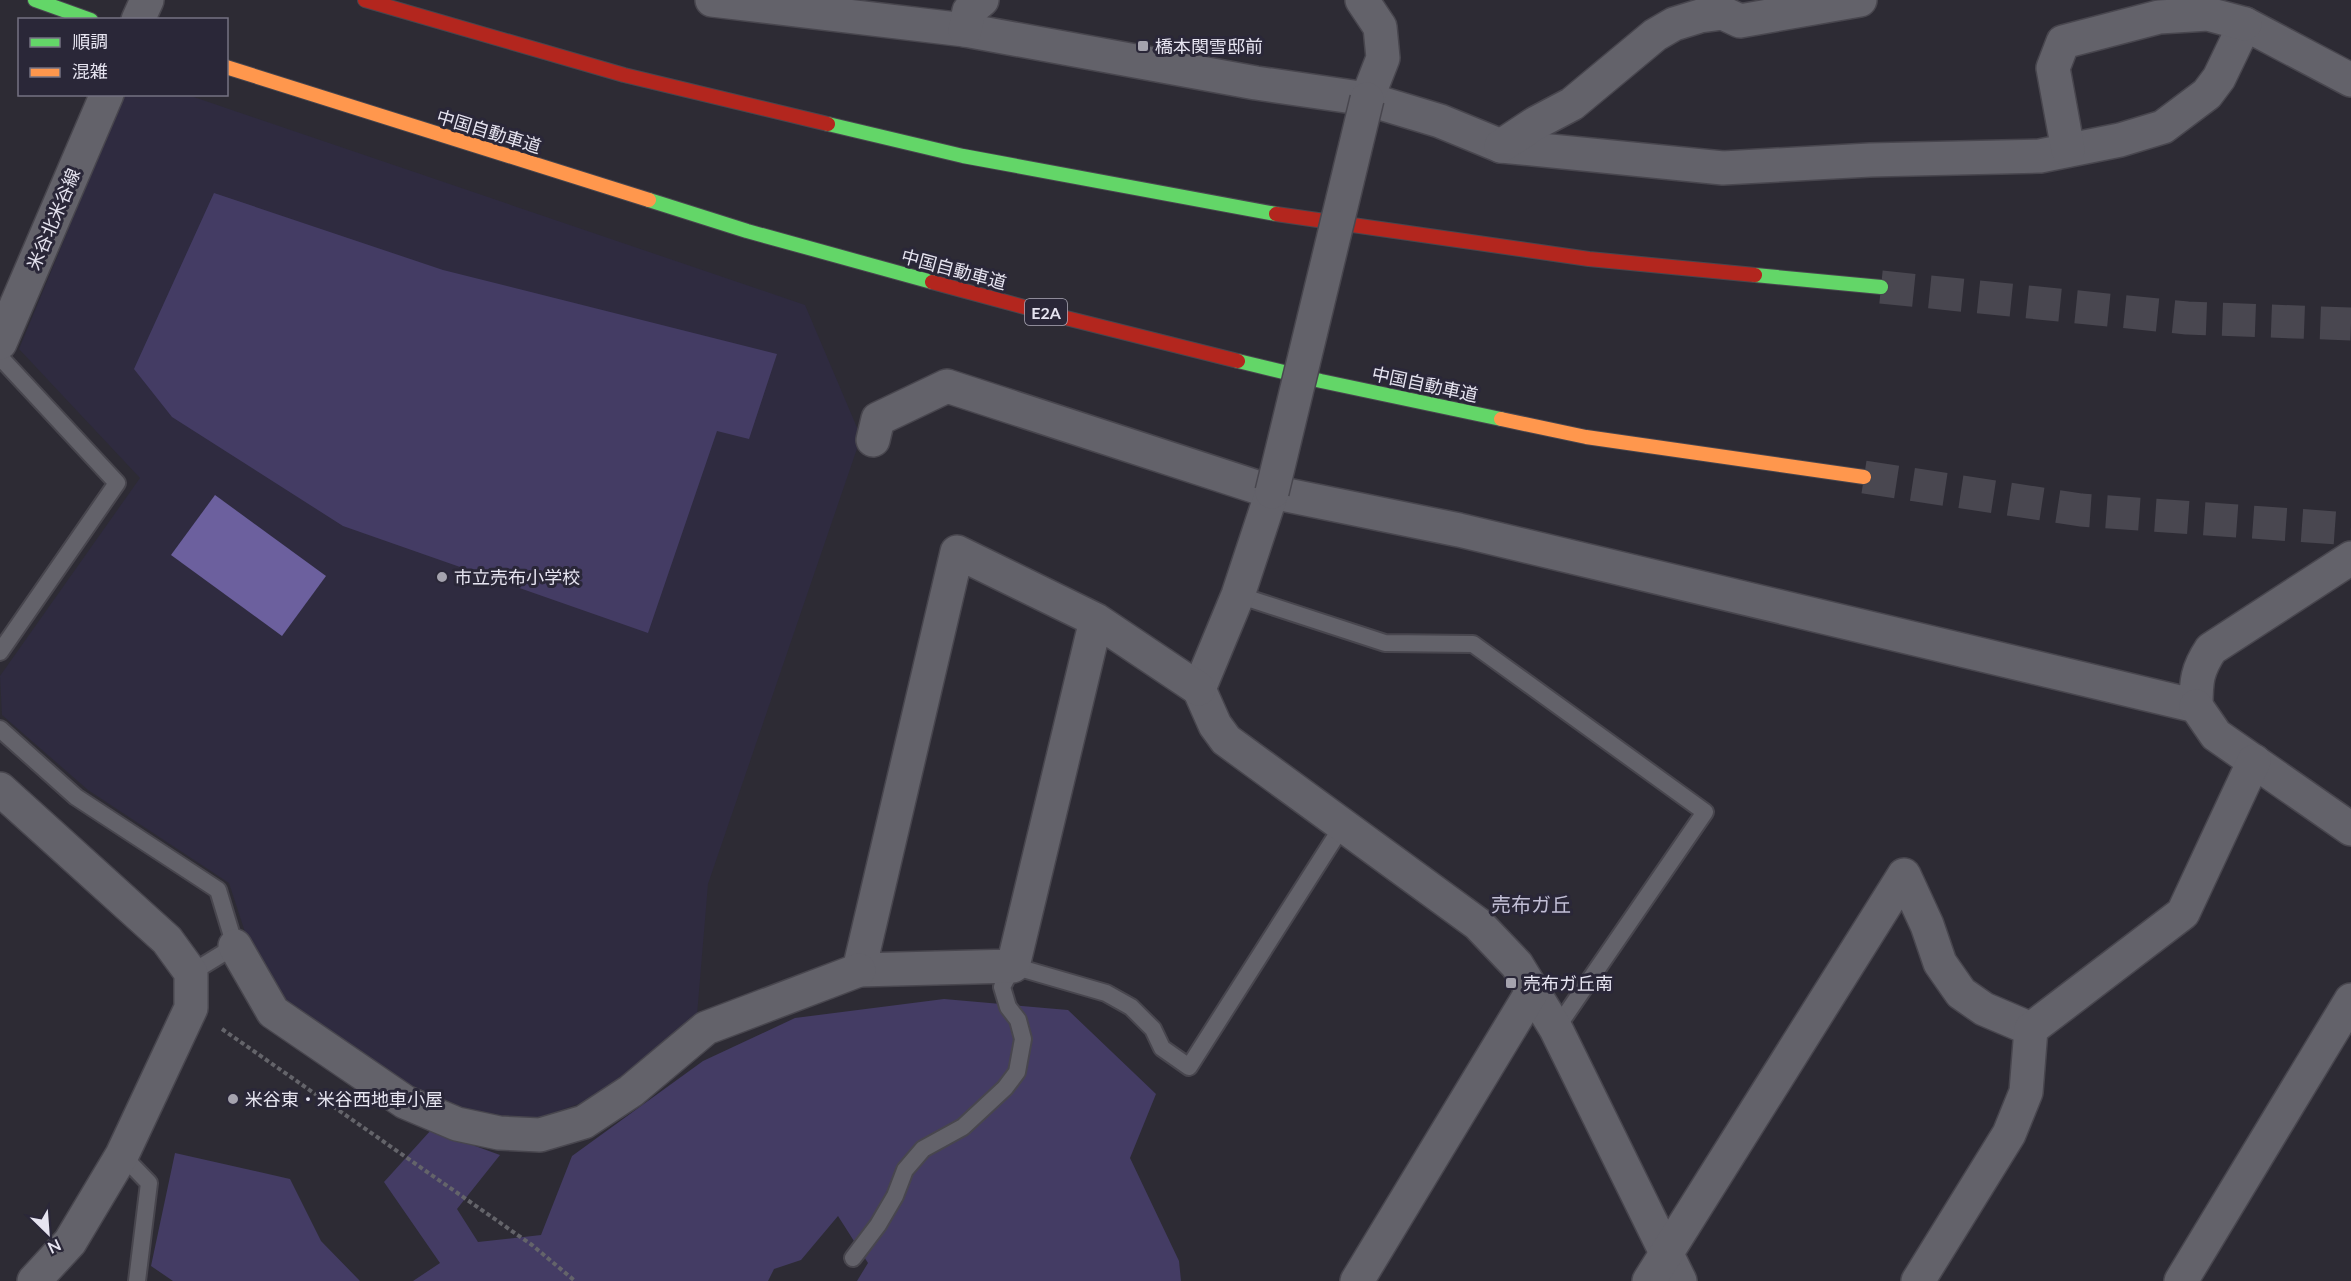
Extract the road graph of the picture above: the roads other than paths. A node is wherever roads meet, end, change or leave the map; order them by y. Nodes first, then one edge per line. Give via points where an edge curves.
1 (35, 0) edge
2 (147, 0) edge
3 (366, 0) edge
4 (712, 0) edge
5 (982, 0) edge
6 (1860, 0) edge
7 (1370, 3) edge
8 (85, 18) edge
9 (139, 18) edge
10 (2245, 24) junction
11 (965, 30) junction
12 (228, 68) edge
13 (2351, 80) edge
14 (106, 96) edge
15 (1367, 99) junction
16 (1501, 146) junction
17 (2068, 150) junction
18 (1881, 287) tunnel mouth
19 (0, 343) edge
20 (0, 357) edge
21 (873, 440) dead end
22 (1864, 477) tunnel mouth
23 (1272, 492) junction
24 (2351, 558) edge
25 (1238, 595) junction
26 (1096, 620) junction
27 (0, 652) edge
28 (1198, 689) junction
29 (2196, 706) junction
30 (0, 729) edge
31 (2254, 761) junction
32 (0, 789) edge
33 (2347, 817) edge
34 (1343, 825) junction
35 (235, 946) junction
36 (1013, 966) junction
37 (859, 970) junction
38 (191, 973) junction
39 (1533, 990) junction
40 (2351, 1000) edge
41 (1556, 1029) junction
42 (2031, 1029) junction
43 (122, 1155) junction
44 (853, 1258) dead end
45 (1673, 1267) edge
46 (34, 1281) edge
47 (137, 1281) edge
48 (1357, 1281) edge
49 (1648, 1281) edge
50 (1918, 1281) edge
51 (2181, 1281) edge

1 - 8 highway
2 - 9 street
3 - 18 highway via 692,92 963,156 1248,210 1589,259
4 - 11 street
5 - 11 street via 969,11
6 - 16 street via 1740,21 1723,14 1674,24 1655,35 1572,104
7 - 15 street via 1380,27 1383,58
10 - 13 street
10 - 17 street via 2207,94 2163,127
10 - 17 street via 2208,14 2159,17 2063,42 2053,68
11 - 15 street via 1256,83
12 - 22 highway, 中国自動車道 / E2A via 747,231 1077,320 1321,381 1586,436
14 - 19 street, 米谷北米谷線
15 - 16 street via 1440,121
15 - 23 street, bridge
16 - 17 street via 1723,168 2040,156
20 - 27 lane via 117,483
21 - 23 street via 878,419 947,386
23 - 25 street
23 - 29 street via 1459,530
24 - 29 street via 2211,649 2196,680
25 - 28 street
25 - 41 lane via 1385,643 1473,644 1705,812
26 - 28 street
26 - 36 street
26 - 37 street via 957,552
28 - 34 street via 1226,740
29 - 31 street via 2216,735
30 - 35 lane via 76,797 218,890
31 - 33 street
31 - 42 street via 2183,913
32 - 38 street via 167,940
34 - 36 lane via 1189,1067 1162,1048 1153,1029 1131,1007 1106,993
34 - 39 street via 1478,924 1517,965
35 - 37 street via 273,1012 405,1102 457,1124 499,1133 540,1135 584,1122 706,1028
35 - 38 lane
36 - 37 street
36 - 44 lane via 1002,987 1023,1039 1017,1072 963,1126 923,1149 905,1170 896,1196
38 - 43 street via 191,1008
39 - 41 street
39 - 48 street
40 - 51 street
41 - 45 street
42 - 45 street via 1984,1009 1955,986 1940,963 1904,875
42 - 50 street via 2026,1092 2009,1134
43 - 46 street via 70,1242
43 - 47 lane via 150,1183
45 - 49 street

